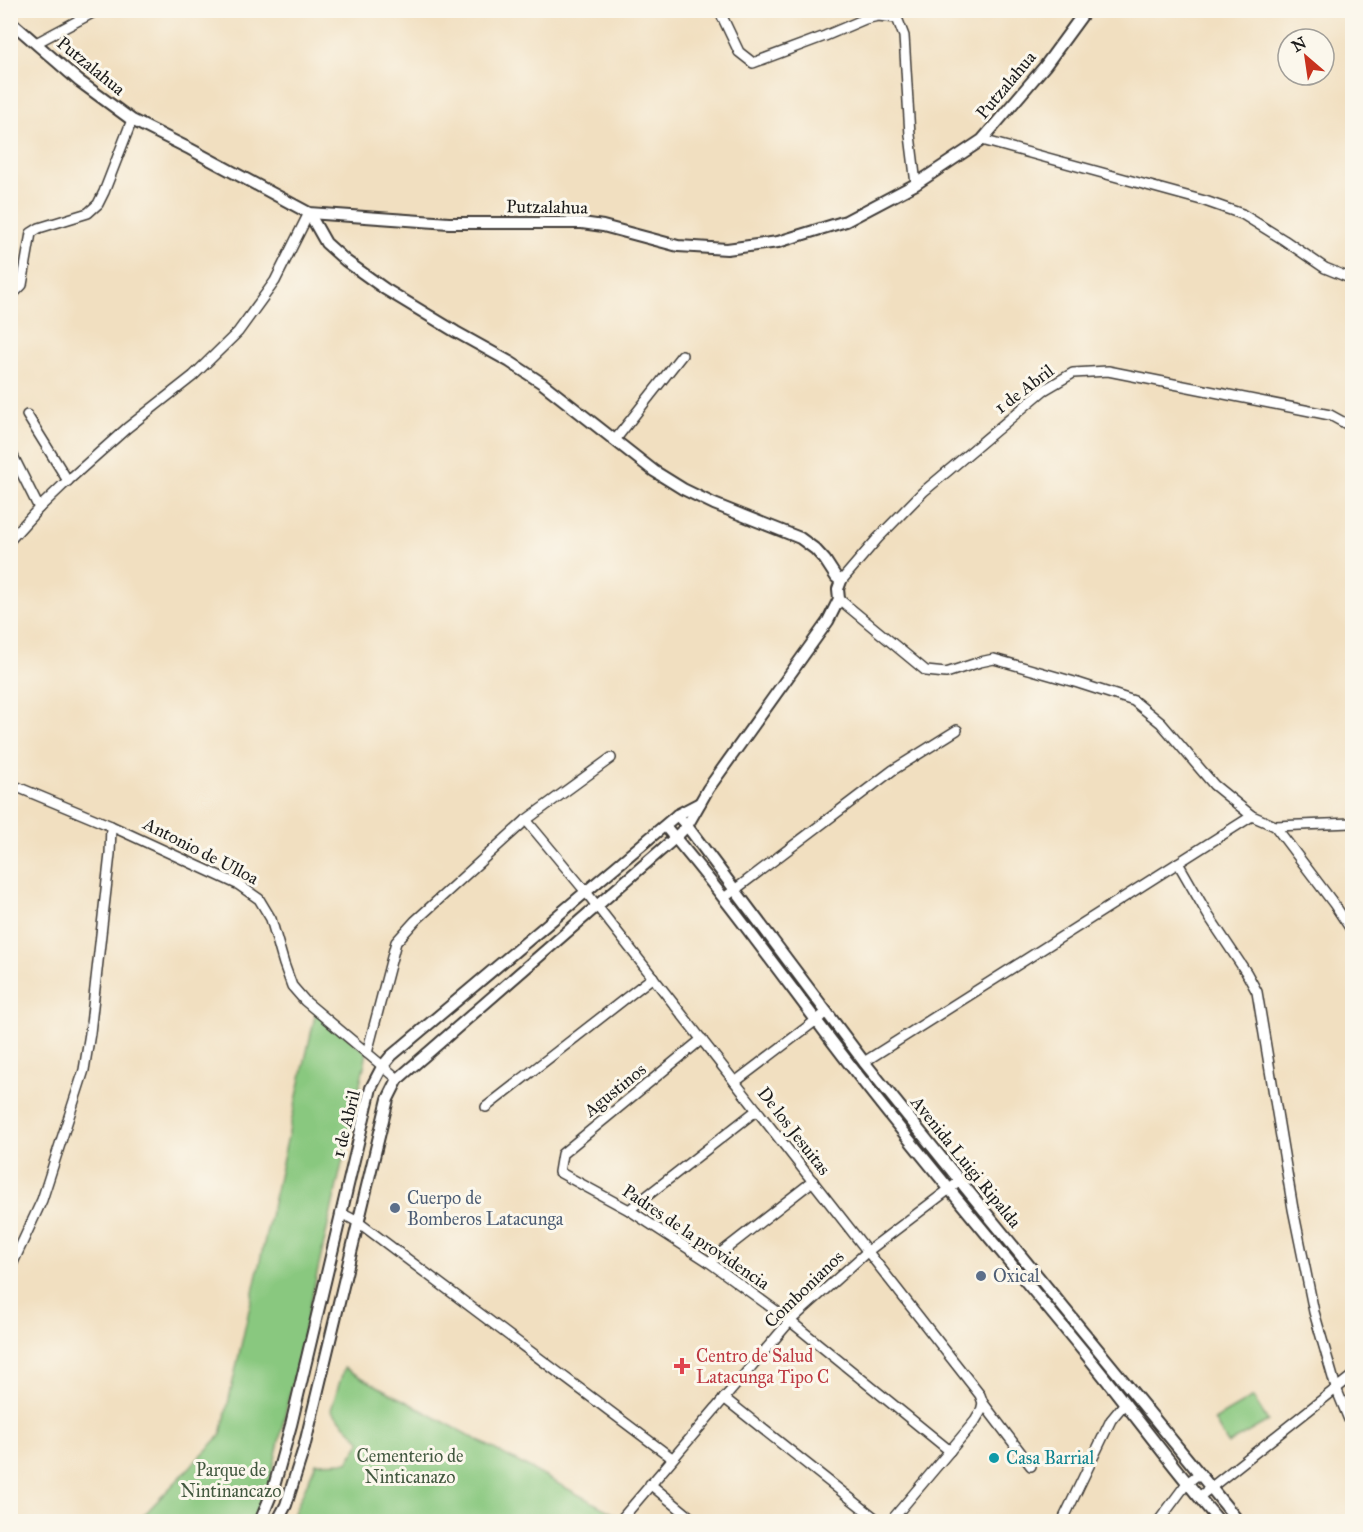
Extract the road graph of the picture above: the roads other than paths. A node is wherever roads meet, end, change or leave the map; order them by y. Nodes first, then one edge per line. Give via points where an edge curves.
1 (98, 10) edge
2 (718, 10) edge
3 (1086, 10) edge
4 (10, 21) edge
5 (36, 43) junction
6 (132, 120) junction
7 (981, 140) junction
8 (916, 184) junction
9 (309, 213) junction
10 (1353, 279) edge
11 (10, 297) edge
12 (682, 355) dead end
13 (27, 415) dead end
14 (1353, 427) edge
15 (615, 440) junction
16 (10, 450) edge
17 (68, 481) junction
18 (39, 508) junction
19 (10, 540) edge
20 (841, 581) junction
21 (839, 599) junction
22 (957, 730) dead end
23 (611, 758) dead end
24 (10, 784) edge
25 (701, 802) junction
26 (677, 816) junction
27 (1252, 816) junction
28 (526, 820) junction
29 (1353, 823) edge
30 (111, 826) junction
31 (665, 826) junction
32 (687, 826) junction
33 (1275, 826) junction
34 (675, 838) junction
35 (1179, 863) junction
36 (734, 890) junction
37 (586, 892) junction
38 (724, 898) junction
39 (597, 905) junction
40 (1353, 931) edge
41 (653, 977) junction
42 (827, 1012) junction
43 (817, 1020) junction
44 (702, 1039) junction
45 (367, 1053) junction
46 (864, 1062) junction
47 (382, 1067) junction
48 (398, 1079) junction
49 (735, 1082) junction
50 (486, 1107) dead end
51 (757, 1110) junction
52 (560, 1172) joint
53 (813, 1181) junction
54 (960, 1181) junction
55 (950, 1190) junction
56 (629, 1210) junction
57 (341, 1213) junction
58 (358, 1222) junction
59 (868, 1251) junction
60 (709, 1262) junction
61 (10, 1269) edge
62 (790, 1321) junction
63 (1353, 1376) edge
64 (1336, 1388) junction
65 (724, 1398) junction
66 (983, 1403) junction
67 (1125, 1403) junction
68 (1353, 1427) edge
69 (950, 1451) junction
70 (672, 1458) junction
71 (1032, 1466) dead end
72 (1200, 1473) junction
73 (650, 1484) junction
74 (1187, 1484) junction
75 (1211, 1486) junction
76 (1199, 1497) junction
77 (259, 1521) edge
78 (277, 1521) edge
79 (619, 1521) edge
80 (696, 1521) edge
81 (880, 1521) edge
82 (890, 1521) edge
83 (1062, 1521) edge
84 (1158, 1521) edge
85 (1220, 1521) edge
86 (1239, 1521) edge

1 - 5 street
2 - 8 street via 740,52 753,63 865,19 897,18 903,36
3 - 7 street, Putzalahua via 1045,66
4 - 5 street, Putzalahua
5 - 6 street, Putzalahua
6 - 9 street, Putzalahua
6 - 11 street via 98,204 88,213 31,233 22,285
7 - 8 street, Putzalahua
7 - 10 street via 1242,214 1325,268
8 - 9 street, Putzalahua via 846,221 778,242 726,249 678,246 582,223 449,223
9 - 15 street via 326,243 346,261 385,289 542,383
9 - 17 street via 274,281 238,332 193,376
12 - 15 street
13 - 17 street
14 - 20 street, 1 de Abril via 1330,415 1108,371 1073,374 1044,390 923,492
15 - 20 street via 683,489 800,538 815,549
16 - 18 street
17 - 18 street
18 - 19 street
20 - 21 street
21 - 25 street, 1 de Abril via 828,621
21 - 27 street via 926,671 946,673 994,659 1134,701 1161,723 1214,785
22 - 36 street via 893,770
23 - 28 street
24 - 30 street, Antonio de Ulloa
25 - 26 street, 1 de Abril
25 - 32 street, 1 de Abril
26 - 31 street, 1 de Abril
26 - 32 street, Avenida Luigi Ripalda
27 - 33 street
27 - 35 street
28 - 37 street, De los Jesuitas
28 - 45 street via 396,942
29 - 33 street
30 - 45 street, Antonio de Ulloa via 260,899 271,919 292,986
30 - 61 street via 84,1070 42,1200
31 - 34 street, Avenida Luigi Ripalda
31 - 37 street, 1 de Abril
32 - 34 street, 1 de Abril
32 - 36 street, Avenida Luigi Ripalda
33 - 40 street
34 - 38 street, Avenida Luigi Ripalda
34 - 39 street, 1 de Abril
35 - 46 street
35 - 64 street via 1257,992 1295,1220 1314,1312
36 - 38 street
36 - 42 street, Avenida Luigi Ripalda
37 - 39 street, De los Jesuitas
37 - 47 street, 1 de Abril
38 - 43 street, Avenida Luigi Ripalda
39 - 41 street, De los Jesuitas
39 - 48 street, 1 de Abril
41 - 44 street, De los Jesuitas
41 - 50 street
42 - 43 street
42 - 46 street, Avenida Luigi Ripalda
43 - 49 street
43 - 55 street, Avenida Luigi Ripalda
44 - 49 street, De los Jesuitas
44 - 52 street, Agustinos via 562,1154
45 - 47 street, Antonio de Ulloa
46 - 54 street, Avenida Luigi Ripalda
47 - 48 street, Antonio de Ulloa
47 - 57 street, 1 de Abril via 371,1088
48 - 58 street, 1 de Abril via 388,1099
49 - 51 street, De los Jesuitas
51 - 53 street, De los Jesuitas
51 - 56 street
52 - 56 street, Padres de la providencia
53 - 59 street, De los Jesuitas
53 - 60 street
54 - 55 street, Combonianos
54 - 72 street, Avenida Luigi Ripalda
55 - 59 street, Combonianos
55 - 67 street, Avenida Luigi Ripalda
56 - 60 street, Padres de la providencia
57 - 58 street
57 - 77 street, 1 de Abril via 291,1425 273,1490
58 - 70 street
58 - 78 street, 1 de Abril via 304,1448
59 - 62 street, Combonianos
59 - 66 street, De los Jesuitas
60 - 62 street, Padres de la providencia
62 - 65 street, Combonianos
62 - 69 street, Padres de la providencia
63 - 64 street
64 - 68 street
64 - 75 street
65 - 70 street, Combonianos
65 - 81 street
66 - 69 street via 975,1421
66 - 71 street, De los Jesuitas
67 - 74 street, Avenida Luigi Ripalda
67 - 83 street via 1111,1420
69 - 82 street
70 - 73 street, Combonianos
72 - 74 street
72 - 75 street, Avenida Luigi Ripalda
73 - 79 street, Combonianos
73 - 80 street
74 - 76 street, Avenida Luigi Ripalda
74 - 84 street
75 - 76 street
75 - 86 street, Avenida Luigi Ripalda
76 - 85 street, Avenida Luigi Ripalda

